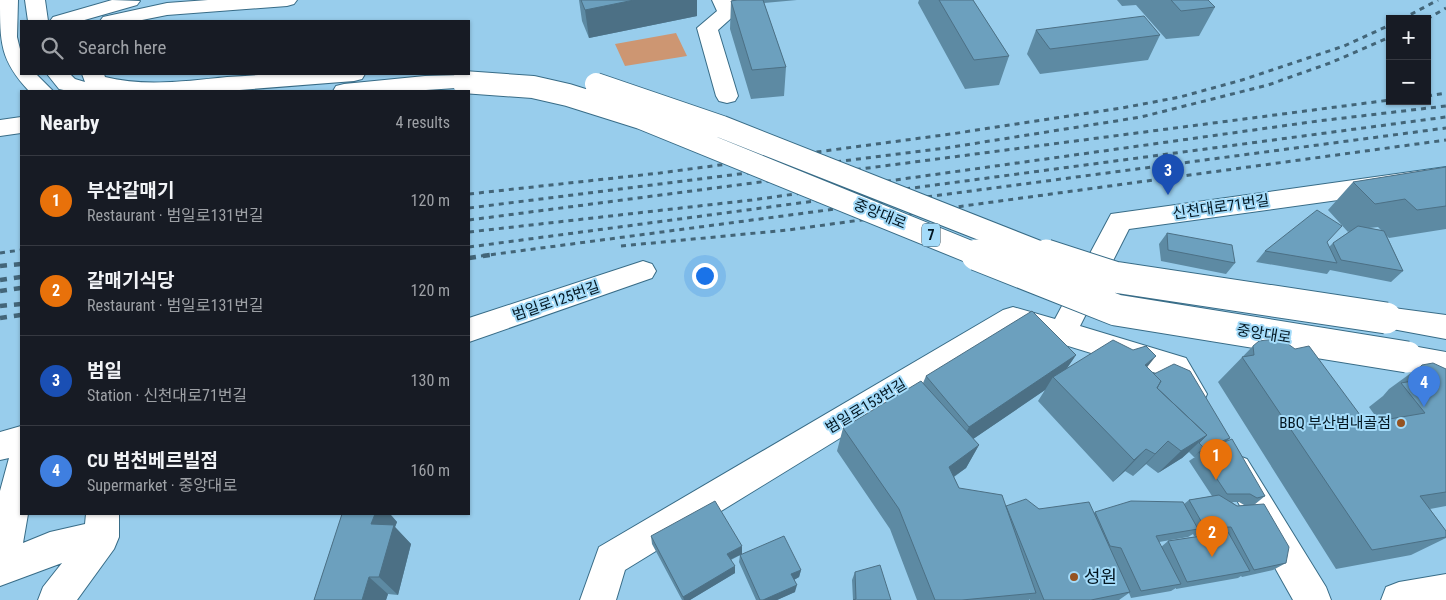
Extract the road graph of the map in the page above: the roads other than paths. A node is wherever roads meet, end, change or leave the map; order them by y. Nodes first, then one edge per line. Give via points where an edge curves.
1 (8, 0) edge
2 (35, 0) edge
3 (134, 0) edge
4 (287, 0) edge
5 (722, 0) edge
6 (167, 9) junction
7 (38, 20) edge
8 (64, 20) edge
9 (115, 20) edge
10 (141, 20) edge
11 (11, 52) edge
12 (20, 63) edge
13 (470, 74) edge
14 (29, 75) edge
15 (59, 75) edge
16 (92, 75) edge
17 (342, 75) edge
18 (461, 75) edge
19 (470, 75) edge
20 (41, 90) edge
21 (88, 90) edge
22 (147, 90) edge
23 (167, 90) edge
24 (354, 90) edge
25 (726, 96) dead end
26 (20, 125) edge
27 (0, 128) edge
28 (1446, 176) edge
29 (643, 271) dead end
30 (1446, 327) edge
31 (470, 330) edge
32 (1062, 333) junction
33 (1446, 364) edge
34 (20, 440) edge
35 (0, 446) edge
36 (20, 471) edge
37 (102, 526) edge
38 (0, 569) edge
39 (1446, 592) edge
40 (56, 600) edge
41 (598, 600) edge
42 (1313, 600) edge
43 (1399, 600) edge

1 - 11 main road
2 - 7 main road
3 - 8 main road
4 - 6 main road
5 - 25 main road via 728,12 707,28
6 - 9 main road
6 - 10 main road
11 - 12 main road
13 - 30 main road, 중앙대로 / 7, bridge via 540,71 637,96 1058,260 1114,277
14 - 20 main road
15 - 21 main road via 67,84
16 - 22 main road via 95,81 113,86
17 - 23 main road
18 - 24 main road, 중앙대로 / 7 via 425,83
19 - 33 main road, 중앙대로 / 7, bridge via 568,95 641,118 1116,310
26 - 27 main road
28 - 32 main road, 신천대로71번길 via 1120,220
29 - 31 main road, 범일로125번길
32 - 41 main road, 범일로153번길 via 1013,318 611,559
32 - 42 main road, 범일로153번길 via 1176,367
34 - 35 main road
36 - 38 main road
37 - 38 main road
37 - 40 main road
39 - 43 main road

